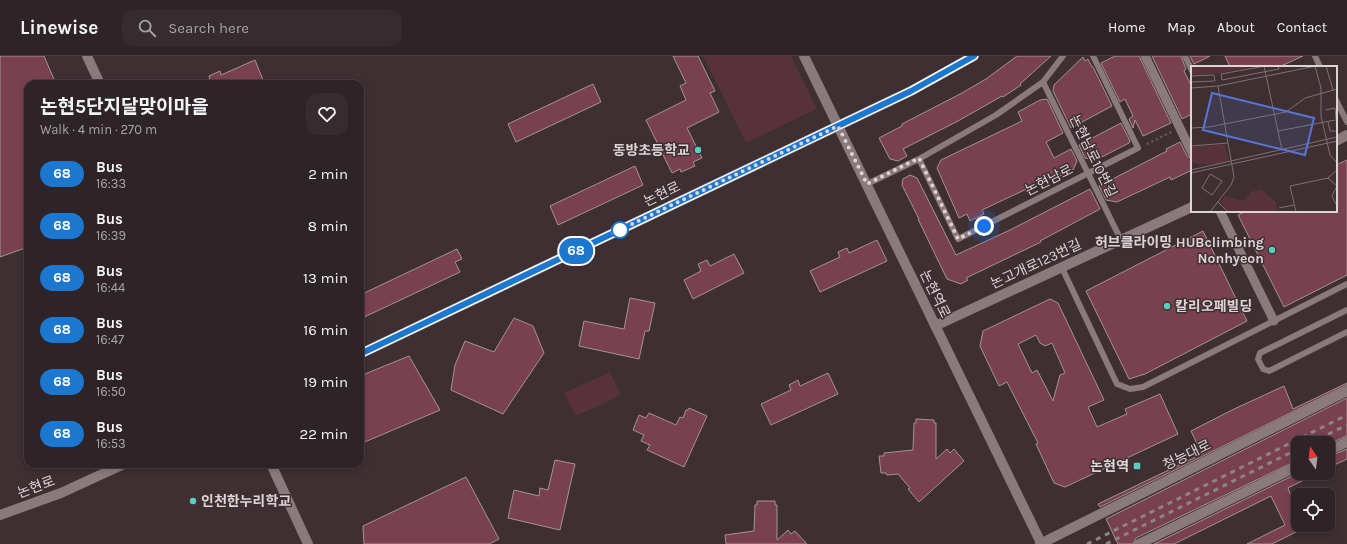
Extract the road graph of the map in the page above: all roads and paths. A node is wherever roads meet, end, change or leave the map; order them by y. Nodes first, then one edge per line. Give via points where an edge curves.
1 (87, 56) edge
2 (804, 56) edge
3 (974, 56) edge
4 (1063, 56) edge
5 (1093, 56) edge
6 (1145, 56) edge
7 (1185, 56) edge
8 (1315, 56) edge
9 (1318, 66) edge
10 (1191, 69) edge
11 (98, 80) edge
12 (1042, 82) junction
13 (1337, 102) edge
14 (1347, 122) edge
15 (838, 126) junction
16 (1180, 128) junction
17 (1347, 136) edge
18 (1337, 140) edge
19 (1138, 148) junction
20 (1191, 151) edge
21 (919, 158) junction
22 (1088, 174) junction
23 (867, 184) junction
24 (1191, 207) edge
25 (1220, 212) edge
26 (1121, 240) junction
27 (1062, 268) junction
28 (1347, 284) edge
29 (1347, 310) edge
30 (1274, 321) junction
31 (935, 326) junction
32 (1347, 332) edge
33 (364, 352) edge
34 (1347, 391) edge
35 (1347, 442) edge
36 (1335, 448) edge
37 (115, 468) edge
38 (273, 468) edge
39 (1291, 469) edge
40 (0, 515) edge
41 (308, 544) edge
42 (1040, 544) edge
43 (1139, 544) edge

1 - 11 street
2 - 15 street, 논현역로
3 - 15 street, 논현로 via 911,91
4 - 12 lane
5 - 19 lane
6 - 16 street
7 - 10 lane
8 - 9 lane
12 - 21 lane via 996,115
12 - 22 lane, 논현남로10번길
13 - 14 lane
15 - 23 street, 논현역로
15 - 33 street, 논현로
16 - 19 path
16 - 20 street
17 - 18 street
19 - 22 lane, 논현남로
21 - 22 lane, 논현남로 via 958,239
21 - 23 lane
22 - 26 lane, 논현남로10번길
23 - 31 street, 논현역로
24 - 26 street, 논고개로123번길
25 - 30 street
26 - 27 street, 논고개로123번길
27 - 30 lane via 1117,384 1130,389 1143,387
27 - 31 street, 논고개로123번길
28 - 30 lane
29 - 32 lane via 1260,353 1258,359 1263,369 1269,371
31 - 42 street, 논현역로
34 - 42 street, 청능대로
35 - 36 street
37 - 40 street, 논현로 via 61,493
38 - 41 street
39 - 43 street

